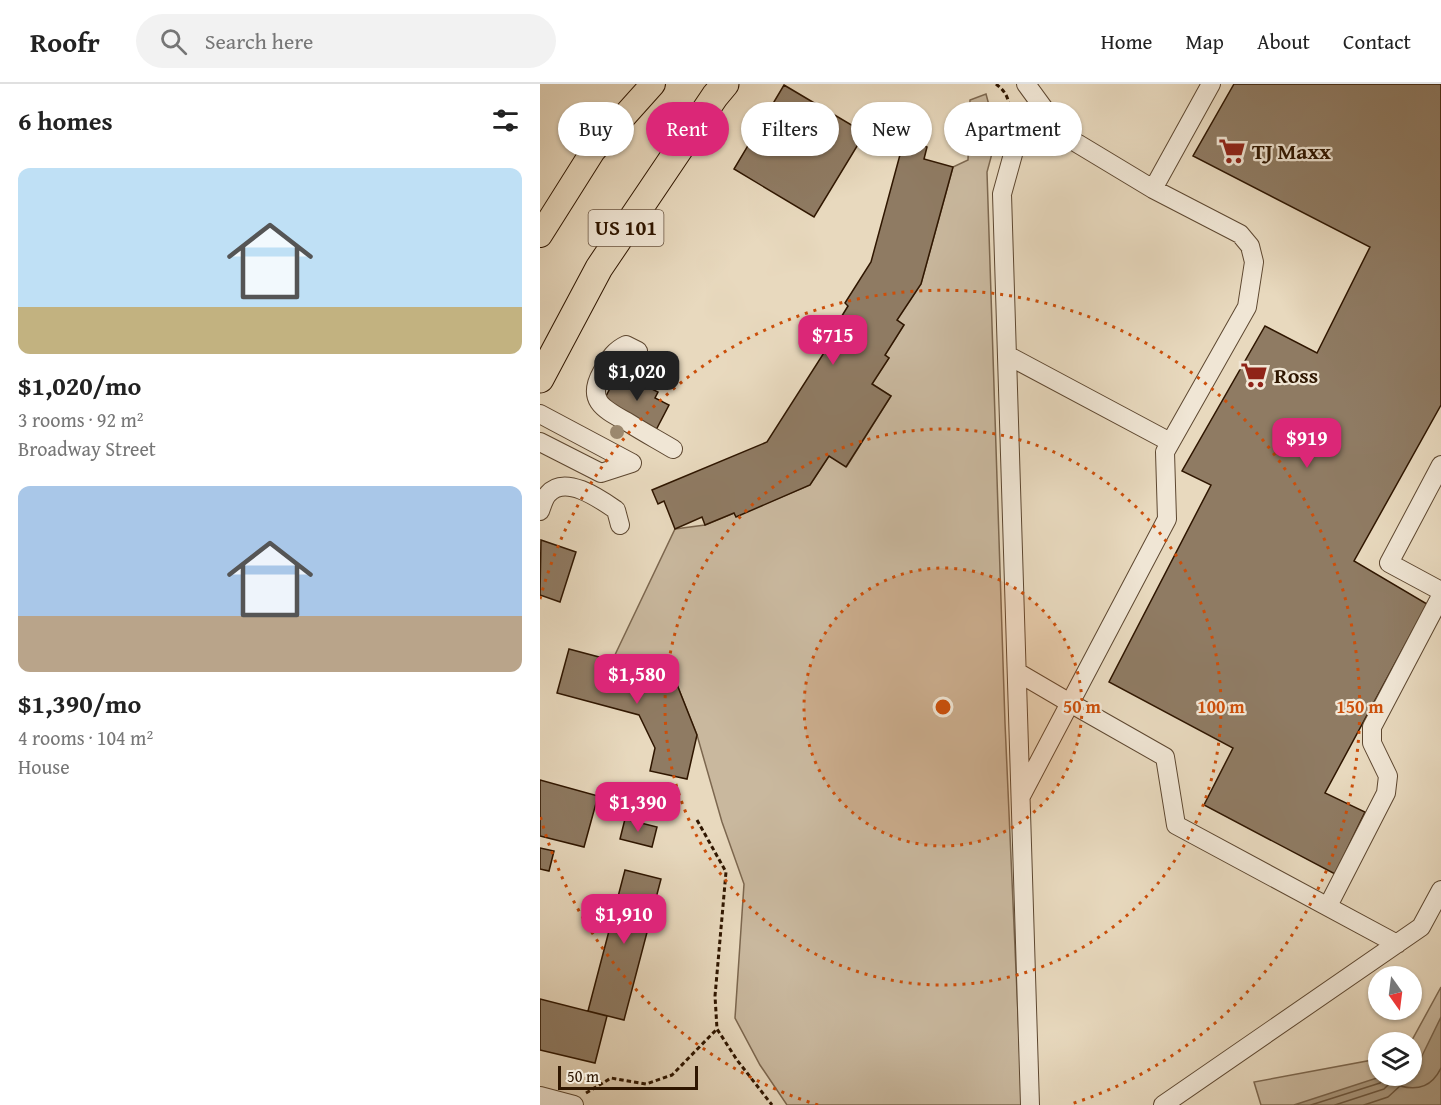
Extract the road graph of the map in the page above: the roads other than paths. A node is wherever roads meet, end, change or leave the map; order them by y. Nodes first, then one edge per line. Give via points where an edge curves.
1 (653, 84) edge
2 (1026, 84) edge
3 (1211, 84) edge
4 (716, 88) edge
5 (1039, 102) edge
6 (1082, 146) edge
7 (1013, 156) edge
8 (1153, 189) junction
9 (540, 235) edge
10 (638, 351) dead end
11 (1007, 355) junction
12 (540, 379) edge
13 (540, 414) edge
14 (540, 442) edge
15 (1170, 442) junction
16 (673, 449) dead end
17 (1441, 465) edge
18 (540, 511) edge
19 (620, 525) dead end
20 (1441, 591) edge
21 (1441, 597) edge
22 (1017, 672) junction
23 (1070, 703) junction
24 (1021, 797) junction
25 (1441, 890) edge
26 (1328, 906) junction
27 (1397, 944) junction
28 (540, 1096) edge
29 (572, 1104) edge
30 (1030, 1105) edge
31 (1163, 1105) edge

1 - 9 main road via 593,151
2 - 5 street
3 - 8 street
4 - 12 highway, US 101 via 599,268
6 - 8 street
7 - 11 street via 1002,194
8 - 15 street via 1240,234 1250,246 1254,262 1247,307
10 - 16 street via 626,345 616,350 598,379 596,396 609,414
11 - 15 street
11 - 22 street
13 - 14 street via 632,463 600,473
15 - 23 street via 1165,452 1167,519
17 - 20 street via 1389,563
18 - 19 street via 547,494 567,486 616,510
21 - 26 street via 1372,727 1371,743 1388,776 1386,793
22 - 23 street
22 - 24 street
23 - 24 street
23 - 26 street via 1165,757 1176,825
24 - 30 street
25 - 27 street via 1421,927
26 - 27 street
27 - 31 street
28 - 29 street

